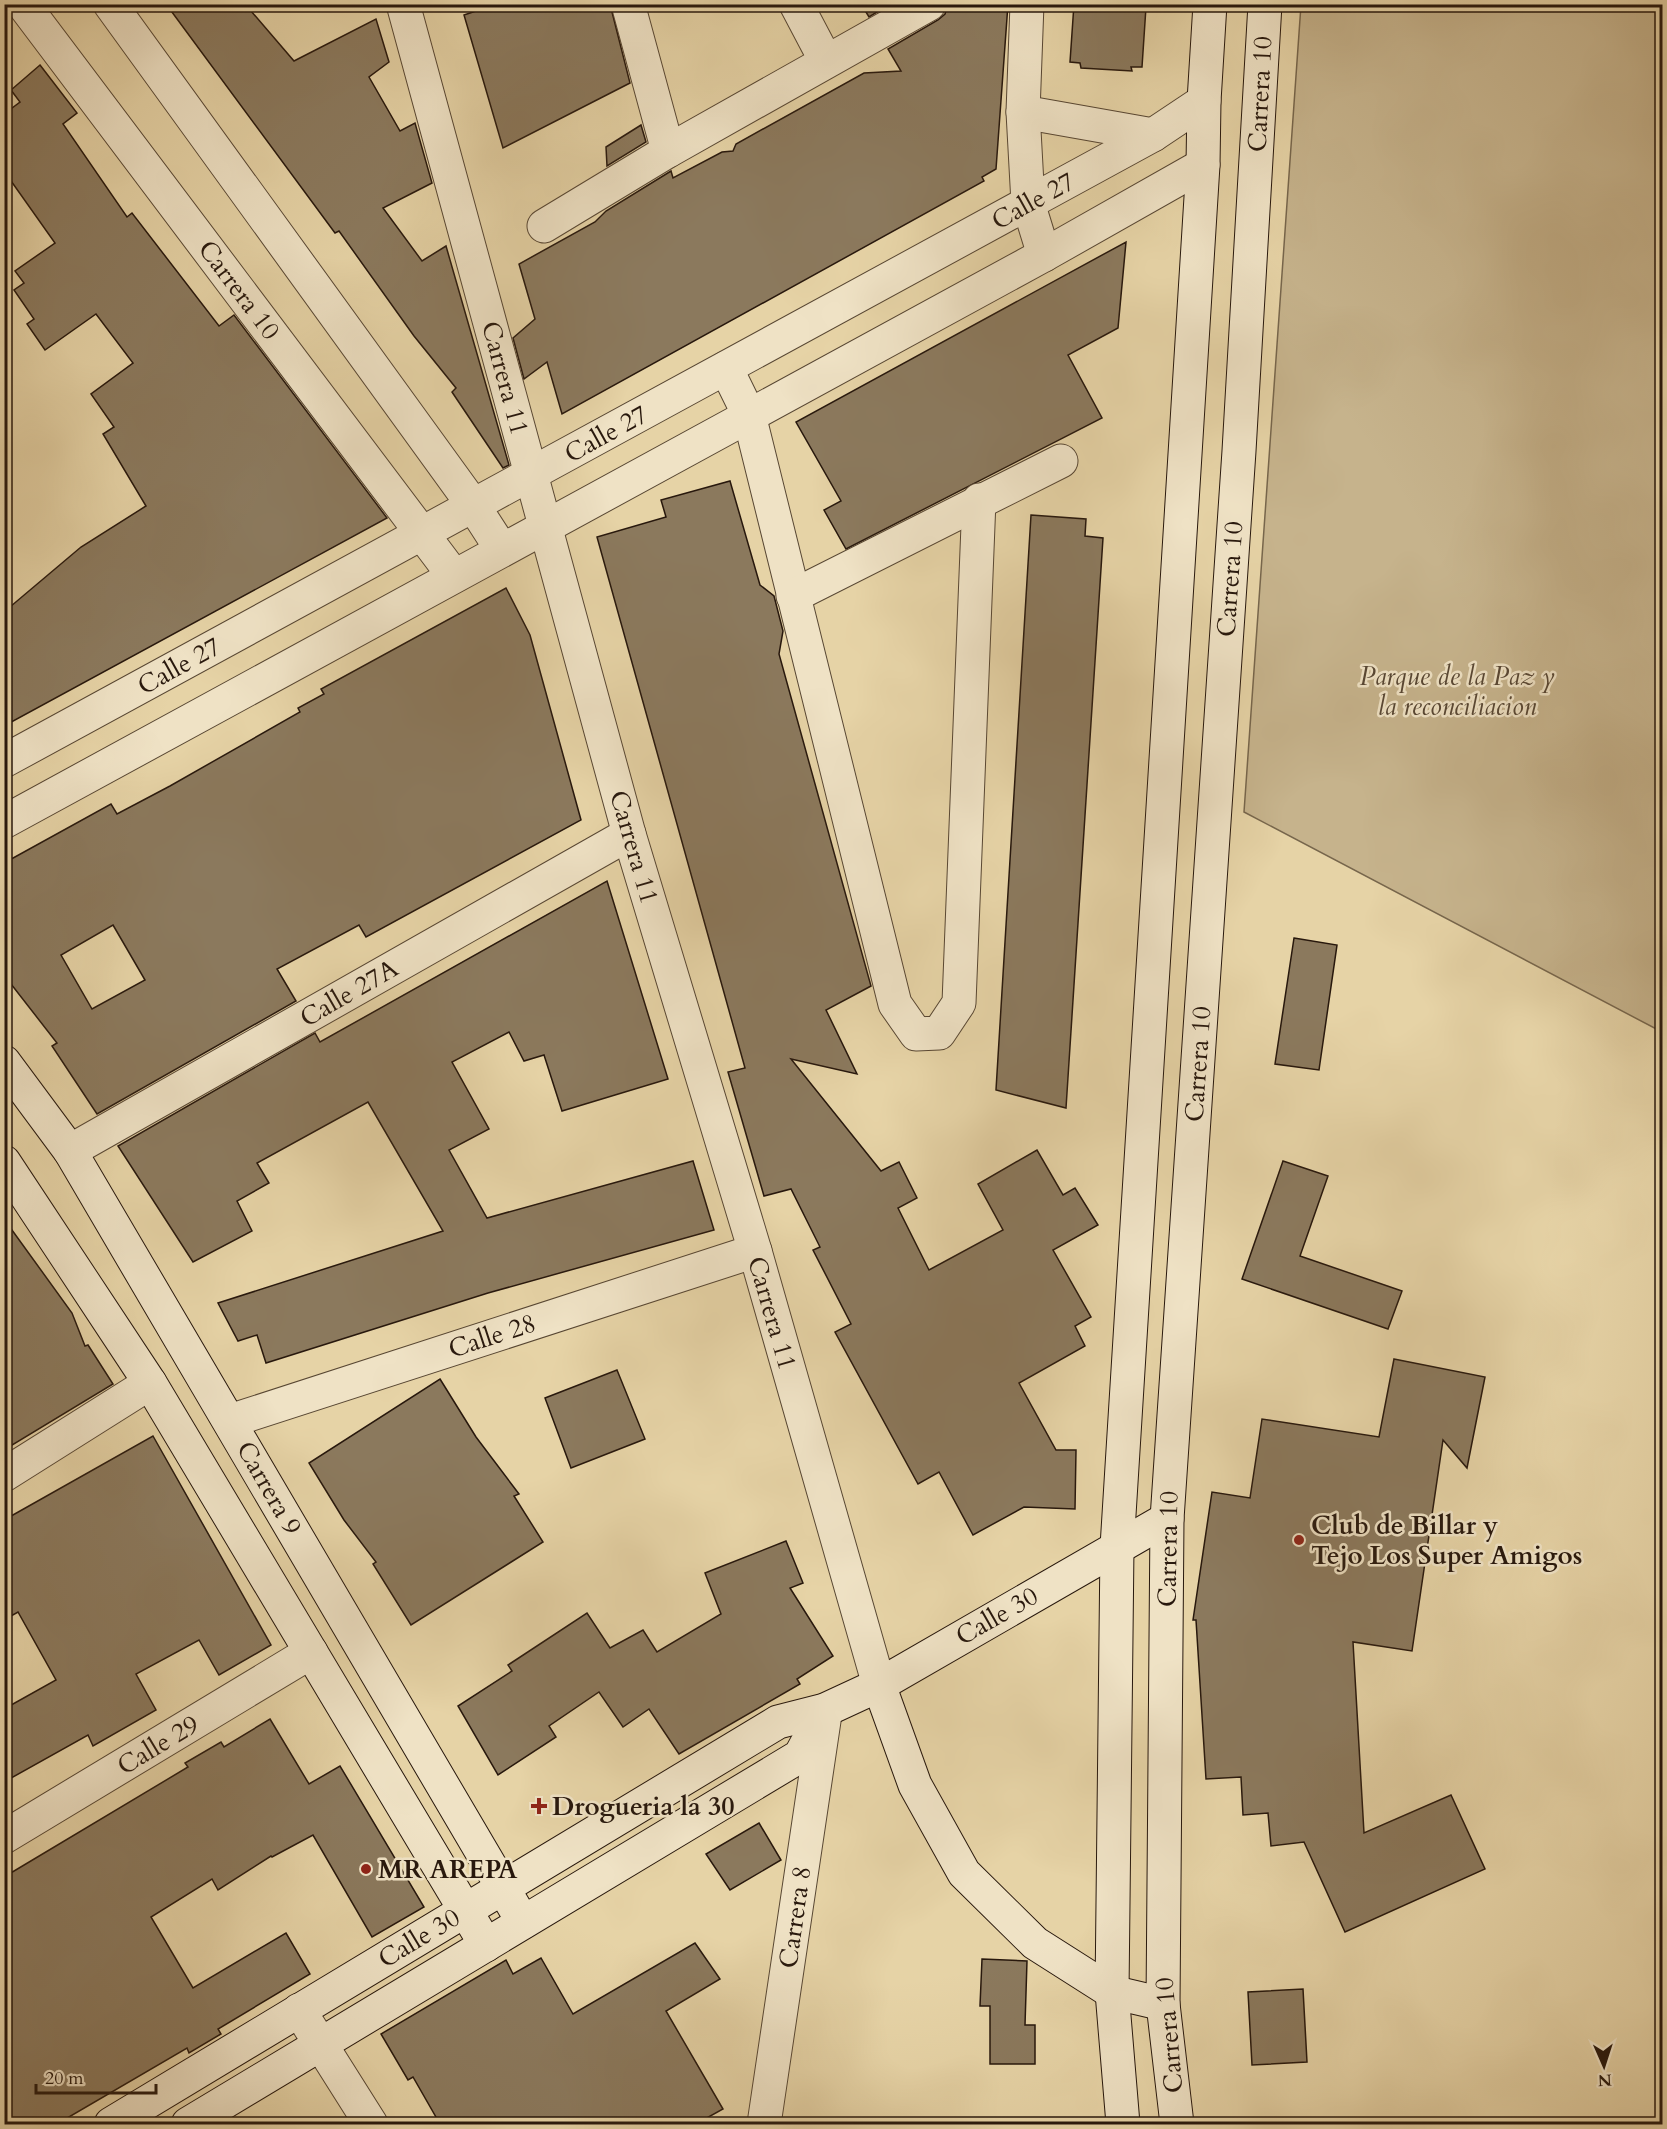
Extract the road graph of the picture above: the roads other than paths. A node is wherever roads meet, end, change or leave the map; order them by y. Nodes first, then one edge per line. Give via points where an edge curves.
1 (23, 4) edge
2 (110, 4) edge
3 (403, 4) edge
4 (628, 4) edge
5 (796, 4) edge
6 (929, 4) edge
7 (1027, 4) edge
8 (1210, 4) edge
9 (1265, 4) edge
10 (826, 61) junction
11 (1204, 101) junction
12 (1023, 112) junction
13 (1153, 135) junction
14 (668, 151) junction
15 (1203, 165) junction
16 (1028, 203) junction
17 (544, 226) dead end
18 (1044, 255) junction
19 (726, 368) junction
20 (749, 415) junction
21 (1061, 461) dead end
22 (531, 474) junction
23 (979, 500) junction
24 (473, 505) junction
25 (547, 526) junction
26 (422, 533) junction
27 (502, 550) junction
28 (454, 576) junction
29 (793, 596) junction
30 (4, 761) edge
31 (4, 822) edge
32 (629, 834) junction
33 (4, 1062) edge
34 (69, 1151) junction
35 (6, 1167) edge
36 (755, 1251) junction
37 (150, 1383) junction
38 (230, 1421) junction
39 (4, 1475) edge
40 (1167, 1519) junction
41 (1117, 1547) junction
42 (311, 1652) junction
43 (879, 1685) junction
44 (825, 1710) junction
45 (4, 1837) edge
46 (503, 1887) junction
47 (465, 1910) junction
48 (524, 1922) junction
49 (486, 1945) junction
50 (1112, 1992) junction
51 (1163, 2004) junction
52 (299, 2010) junction
53 (321, 2044) junction
54 (111, 2124) edge
55 (188, 2124) edge
56 (371, 2124) edge
57 (765, 2124) edge
58 (1124, 2124) edge
59 (1177, 2124) edge

1 - 26 street, Carrera 10
2 - 24 street
3 - 22 street, Carrera 11
4 - 14 street
5 - 10 street
6 - 10 street
7 - 12 street
8 - 11 street, Carrera 10
9 - 40 street, Carrera 10
10 - 14 street
11 - 13 street, Calle 27
11 - 15 street, Carrera 10
12 - 13 street
12 - 16 street
13 - 16 street, Calle 27
14 - 17 street
15 - 18 street, Calle 27
15 - 41 street, Carrera 10
16 - 18 street
16 - 19 street, Calle 27
18 - 20 street, Calle 27
19 - 20 street
19 - 22 street, Calle 27
20 - 25 street, Calle 27
20 - 29 street
21 - 23 street
22 - 24 street, Calle 27
22 - 25 street, Carrera 11
23 - 29 street
23 - 29 street via 959,1003 939,1033 916,1034 895,1004
24 - 26 street, Calle 27
24 - 27 street
25 - 27 street, Calle 27
25 - 32 street, Carrera 11
26 - 28 street, Carrera 10
26 - 30 street, Calle 27
27 - 28 street, Calle 27
28 - 31 street, Calle 27
32 - 34 street, Calle 27A
32 - 36 street, Carrera 11
33 - 34 street, Carrera 9
34 - 38 street, Carrera 9
35 - 37 street, Carrera 9
36 - 38 street, Calle 28
36 - 43 street, Carrera 11
37 - 39 street
37 - 42 street, Carrera 9
38 - 46 street, Carrera 9
40 - 41 street, Calle 30
40 - 51 street, Carrera 10
41 - 43 street, Calle 30
41 - 50 street, Carrera 10
42 - 45 street, Calle 29
42 - 47 street, Carrera 9
43 - 44 street, Calle 30
43 - 50 street, Carrera 11 via 915,1785 964,1872 1035,1943
44 - 46 street, Calle 30 via 778,1722
44 - 48 street, Calle 30 via 800,1756
44 - 57 street, Carrera 8
46 - 47 street, Calle 30
46 - 48 street, Carrera 9
47 - 49 street, Carrera 9
47 - 52 street, Calle 30
48 - 49 street, Calle 30
49 - 53 street, Calle 30
50 - 51 street, Carrera 11
50 - 58 street, Carrera 10
51 - 59 street, Carrera 10
52 - 53 street
52 - 54 street, Calle 30
53 - 55 street, Calle 30
53 - 56 street

